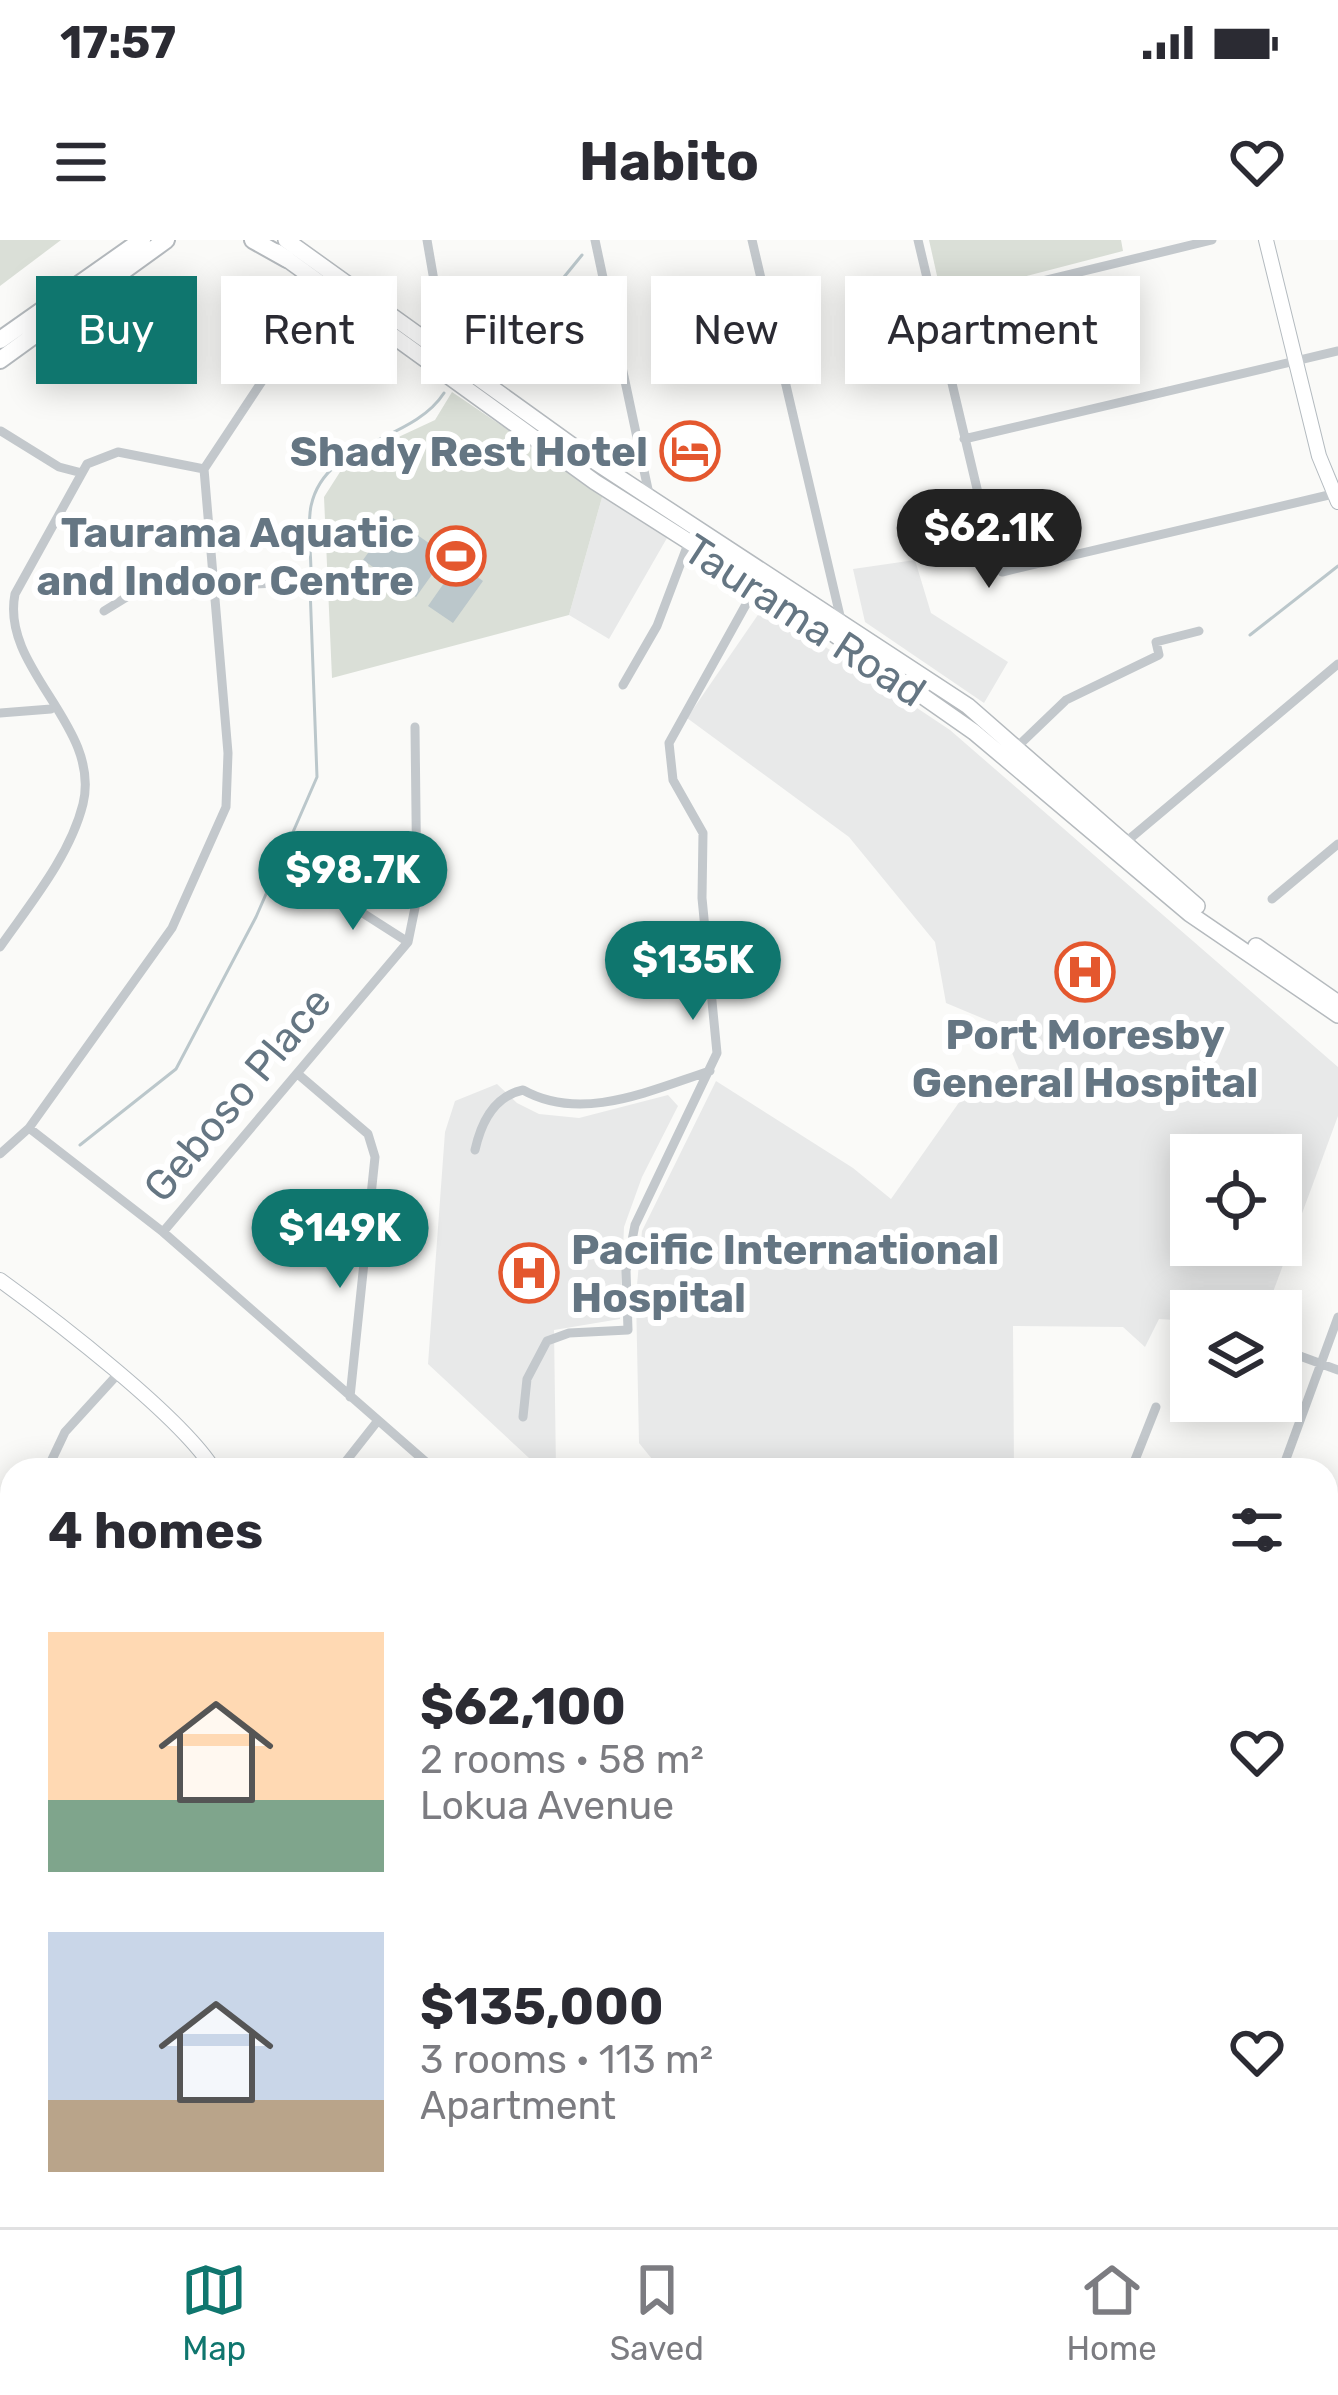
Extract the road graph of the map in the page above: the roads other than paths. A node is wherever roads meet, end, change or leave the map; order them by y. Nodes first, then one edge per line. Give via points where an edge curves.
1 (256, 240) edge
2 (427, 240) edge
3 (595, 240) edge
4 (752, 240) edge
5 (919, 240) edge
6 (1212, 240) edge
7 (1266, 240) edge
8 (154, 241) edge
9 (286, 250) edge
10 (114, 276) edge
11 (310, 276) edge
12 (433, 276) edge
13 (928, 276) edge
14 (1063, 276) edge
15 (36, 336) edge
16 (421, 339) edge
17 (0, 340) edge
18 (1338, 351) edge
19 (0, 360) edge
20 (1296, 361) junction
21 (260, 384) edge
22 (457, 384) edge
23 (488, 384) edge
24 (952, 384) edge
25 (2, 431) edge
26 (964, 439) junction
27 (640, 454) junction
28 (204, 469) junction
29 (82, 473) junction
30 (624, 478) junction
31 (652, 496) junction
32 (1335, 498) edge
33 (644, 514) junction
34 (688, 544) junction
35 (760, 579) junction
36 (327, 580) dead end
37 (214, 586) junction
38 (104, 611) dead end
39 (842, 626) junction
40 (1199, 631) dead end
41 (1338, 664) edge
42 (623, 685) dead end
43 (51, 709) junction
44 (0, 713) edge
45 (415, 728) dead end
46 (1018, 746) junction
47 (1127, 841) junction
48 (1338, 844) edge
49 (322, 887) dead end
50 (1272, 899) dead end
51 (408, 942) junction
52 (0, 947) edge
53 (1338, 1003) edge
54 (1338, 1016) edge
55 (710, 1071) junction
56 (299, 1075) junction
57 (29, 1128) junction
58 (475, 1150) dead end
59 (0, 1154) edge
60 (163, 1232) junction
61 (0, 1280) edge
62 (1338, 1317) edge
63 (1302, 1357) edge
64 (1321, 1364) junction
65 (1338, 1370) edge
66 (117, 1375) junction
67 (350, 1397) junction
68 (1156, 1407) dead end
69 (524, 1417) dead end
70 (376, 1423) junction
71 (52, 1458) edge
72 (202, 1458) edge
73 (348, 1458) edge
74 (420, 1458) edge
75 (1136, 1458) edge
76 (1286, 1458) edge

1 - 9 highway
2 - 12 street
3 - 27 street
4 - 39 street
5 - 13 street
6 - 14 street
7 - 20 main road
8 - 10 highway
8 - 17 highway
9 - 11 main road, Taurama Road
9 - 16 main road, Taurama Road
15 - 19 highway
18 - 20 street
20 - 26 street
20 - 32 main road
21 - 28 street
22 - 33 main road, Taurama Road
23 - 30 main road, Taurama Road
24 - 26 street
25 - 29 street
26 - 32 street via 1002,572
27 - 30 street via 636,472
27 - 31 street
28 - 29 street via 118,452
28 - 37 street
29 - 43 street via 8,612
30 - 31 main road, Taurama Road
31 - 33 main road
31 - 35 main road, Taurama Road
33 - 34 main road, Taurama Road
34 - 35 main road, Taurama Road
34 - 42 street via 657,626
35 - 39 main road, Taurama Road
35 - 54 main road, Taurama Road via 974,732 1190,914
35 - 55 street via 669,743 673,780 704,833 717,1053
36 - 37 street
37 - 38 street via 155,589
37 - 57 street via 226,807 172,928
39 - 46 main road, Taurama Road
40 - 46 street via 1156,642 1159,655 1066,700
41 - 47 street
43 - 44 street
43 - 52 street via 81,762 82,806 48,879
45 - 51 street via 417,898
46 - 47 main road, Taurama Road
47 - 53 main road, Taurama Road via 1186,899
48 - 50 street
49 - 51 street
51 - 56 street, Geboso Place
55 - 58 street via 579,1105 509,1093 481,1124
55 - 69 street via 635,1225 628,1330 547,1341 532,1361
56 - 60 street, Geboso Place
56 - 67 street via 368,1134 375,1157
57 - 59 street
57 - 60 street
60 - 67 street
61 - 66 main road
62 - 64 street
63 - 64 street
64 - 65 street
64 - 76 street
66 - 71 street via 64,1432
66 - 72 main road
67 - 70 street
68 - 75 street
70 - 73 street
70 - 74 street

